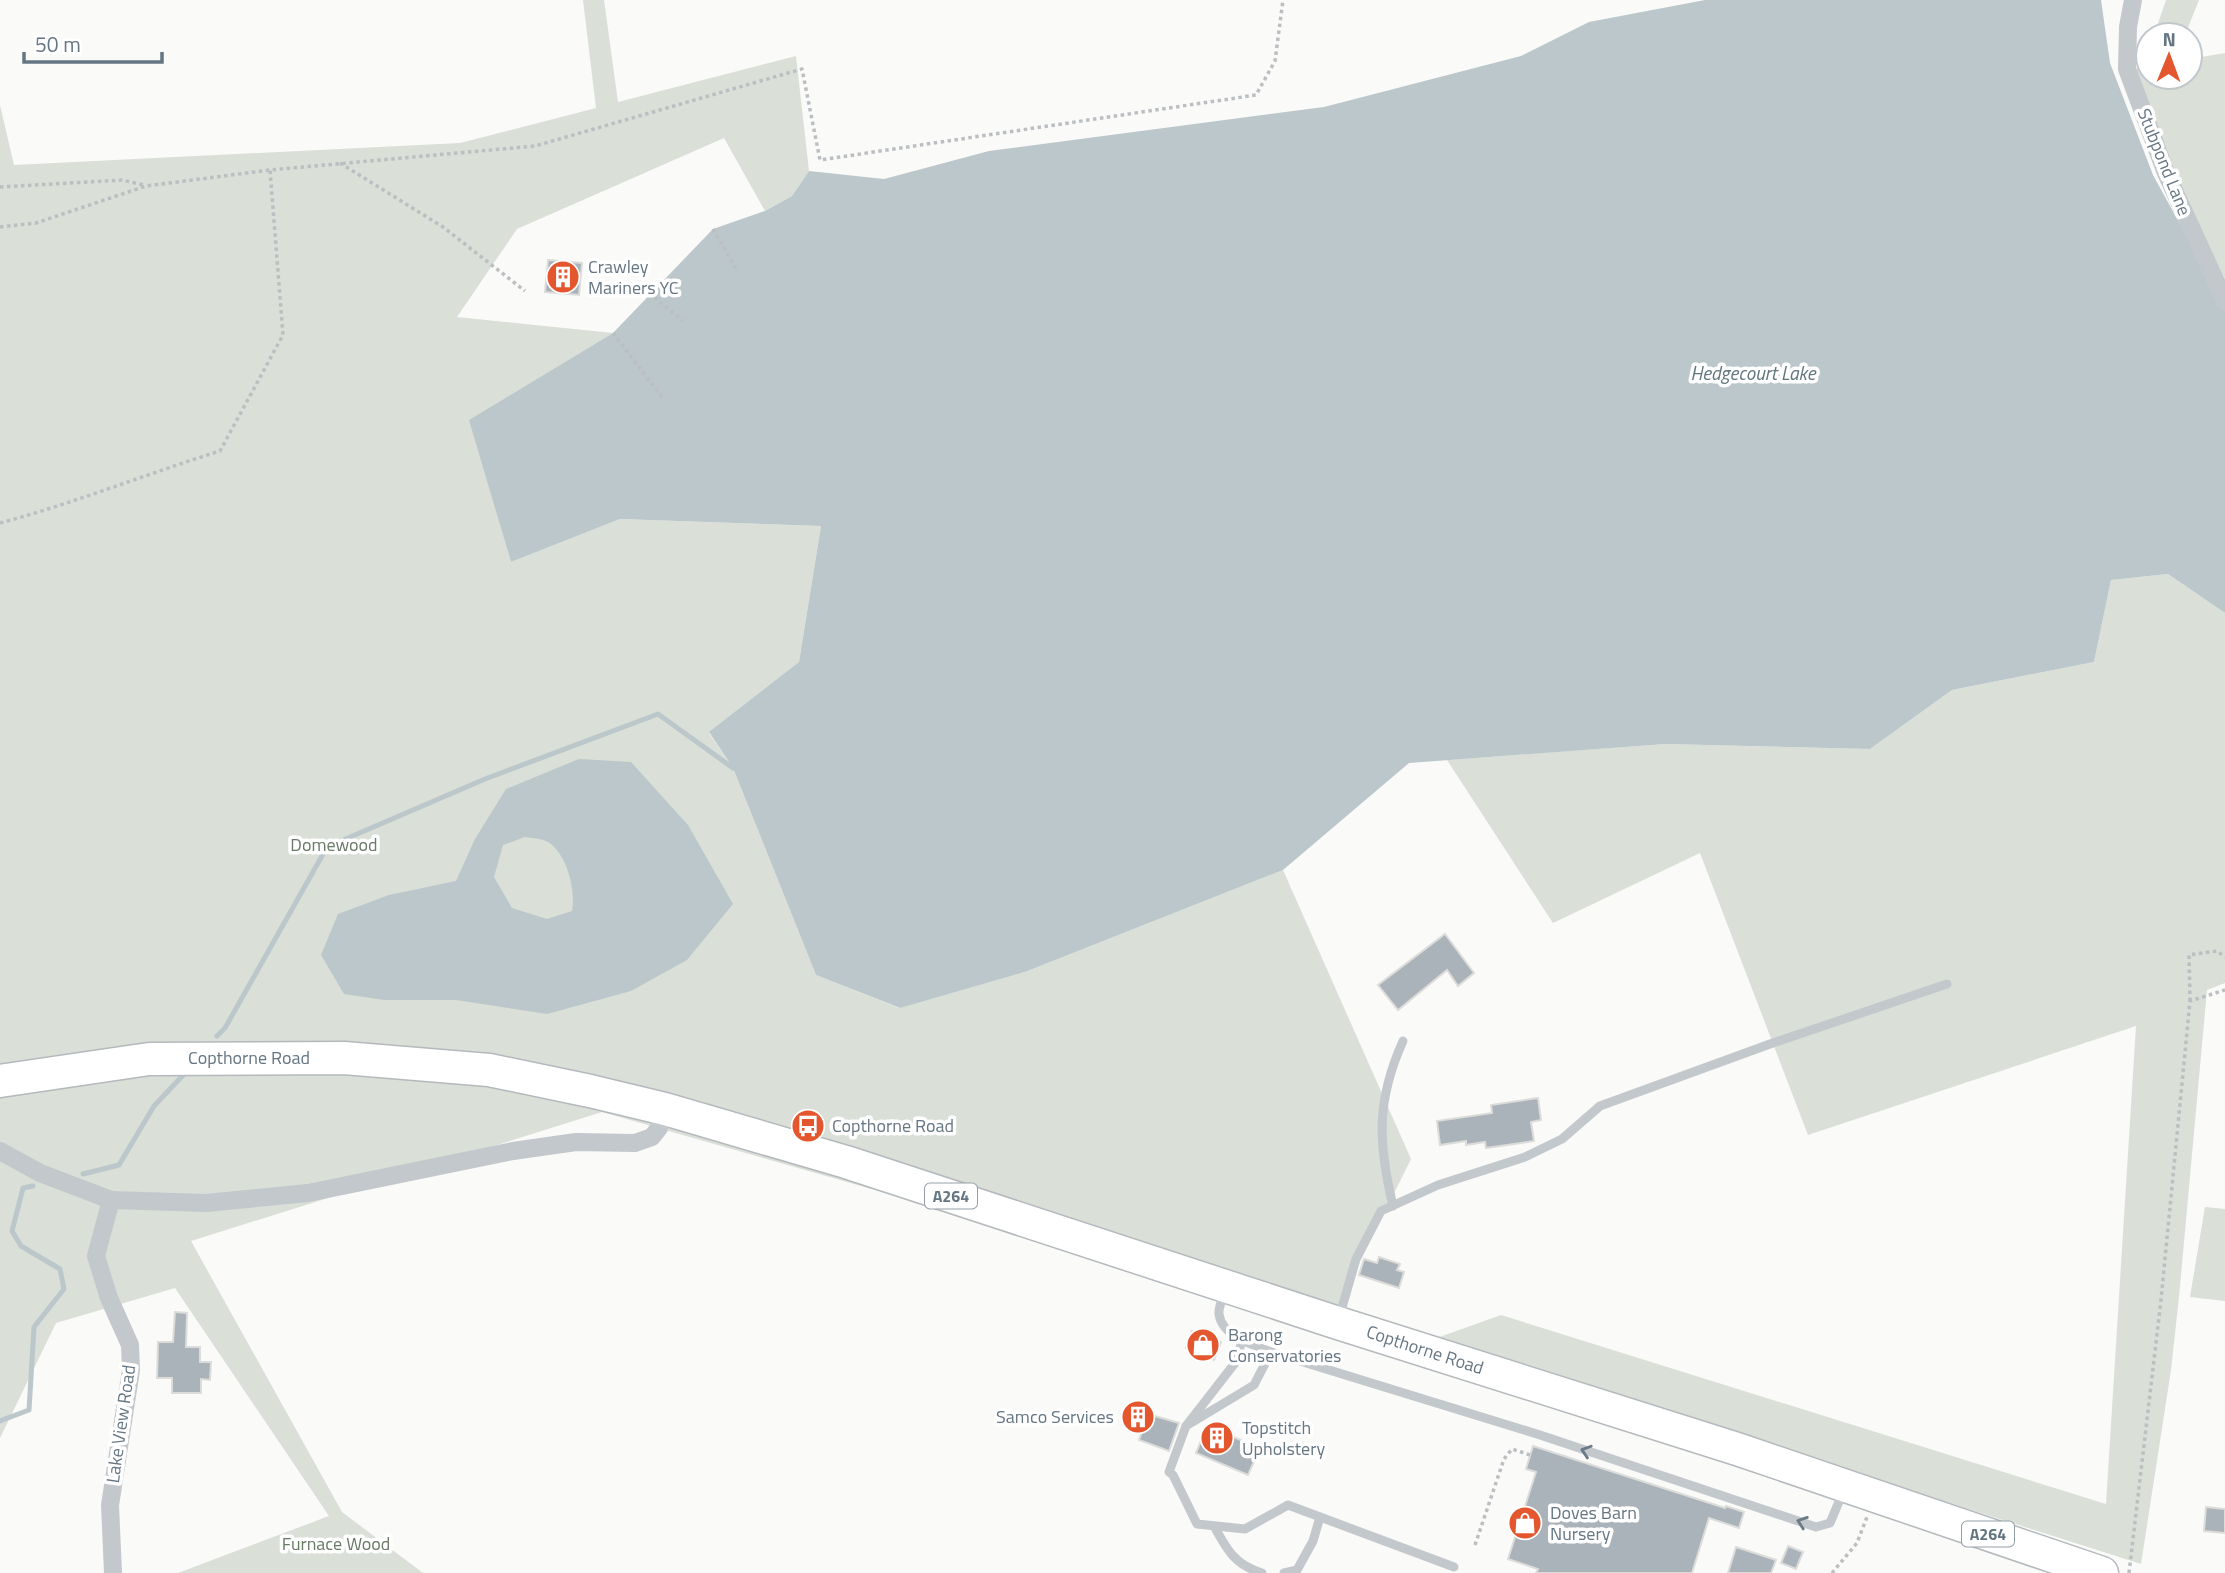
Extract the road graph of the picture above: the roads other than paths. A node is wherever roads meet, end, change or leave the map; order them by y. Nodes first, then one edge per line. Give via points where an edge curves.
1 (2133, 0) edge
2 (2225, 301) edge
3 (1947, 984) dead end
4 (1403, 1041) dead end
5 (0, 1081) edge
6 (665, 1109) junction
7 (0, 1151) edge
8 (111, 1200) junction
9 (1393, 1206) junction
10 (1226, 1286) junction
11 (1338, 1323) junction
12 (1242, 1341) junction
13 (1272, 1352) junction
14 (1186, 1426) junction
15 (1860, 1491) junction
16 (1320, 1517) junction
17 (1214, 1526) junction
18 (1454, 1567) dead end
19 (113, 1573) edge
20 (1262, 1573) edge
21 (1284, 1573) edge
22 (2102, 1573) edge

1 - 2 street, Stubpond Lane via 2127,69 2166,173
3 - 9 lane via 1600,1107 1562,1139 1525,1157 1438,1185
4 - 9 lane via 1388,1077 1381,1123
5 - 6 highway, Copthorne Road / A264 via 149,1059 344,1058 489,1070
6 - 8 street via 652,1137 635,1143 576,1142 513,1151 308,1194 205,1203
6 - 10 highway, Copthorne Road / A264 via 846,1162
7 - 8 street via 40,1173
8 - 19 street, Lake View Road via 96,1256 130,1345 131,1370 110,1505
9 - 11 lane via 1381,1211 1356,1259
10 - 11 highway, Copthorne Road / A264
10 - 12 lane via 1219,1314 1226,1329
11 - 15 highway, Copthorne Road / A264
12 - 13 lane
12 - 14 lane via 1234,1363
13 - 14 lane via 1254,1385
15 -> 13 lane via 1829,1523 1816,1527
14 - 17 lane via 1169,1472 1198,1524
15 - 22 highway, Copthorne Road / A264
16 - 17 lane via 1288,1505 1245,1529
16 - 18 lane
16 - 21 lane via 1297,1570
17 - 20 lane via 1228,1553

